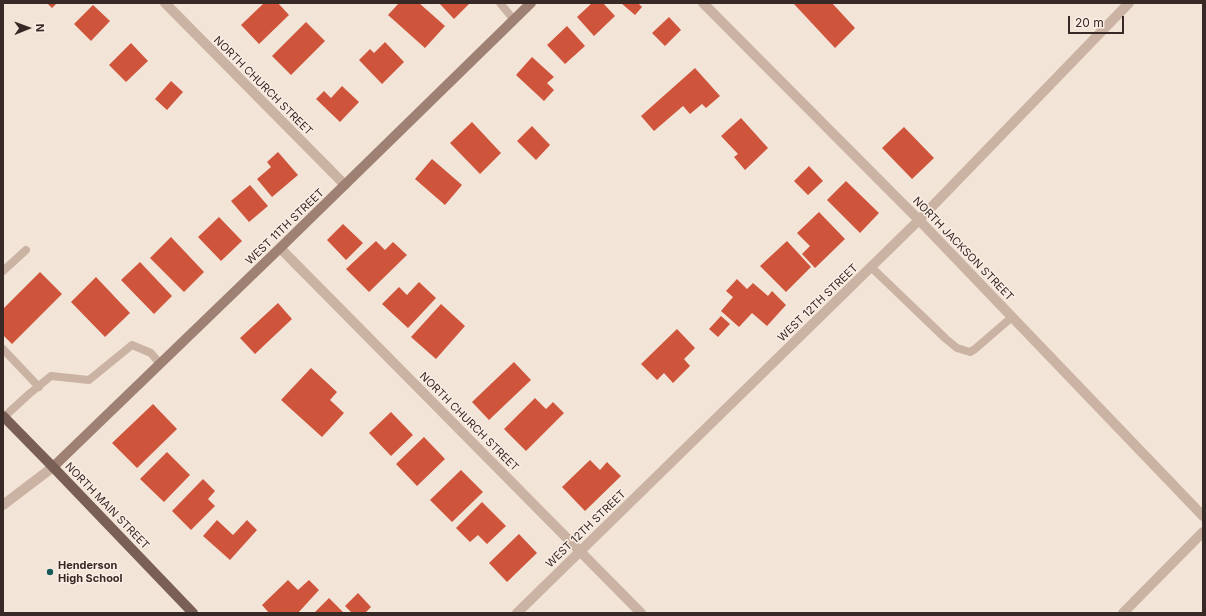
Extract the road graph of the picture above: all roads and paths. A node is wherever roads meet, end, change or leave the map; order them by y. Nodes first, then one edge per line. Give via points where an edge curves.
1 (165, 3) edge
2 (500, 3) edge
3 (532, 3) edge
4 (703, 3) edge
5 (1130, 3) edge
6 (514, 20) junction
7 (345, 185) junction
8 (919, 220) junction
9 (280, 248) junction
10 (26, 250) dead end
11 (871, 267) junction
12 (3, 271) edge
13 (1012, 317) junction
14 (3, 349) edge
15 (160, 364) junction
16 (38, 387) junction
17 (4, 417) edge
18 (53, 467) junction
19 (3, 505) edge
20 (1203, 516) edge
21 (1203, 532) edge
22 (580, 552) junction
23 (193, 613) edge
24 (517, 613) edge
25 (641, 613) edge
26 (1123, 613) edge

1 - 7 street, NORTH CHURCH STREET
2 - 6 lane
3 - 6 street, WEST 11TH STREET
4 - 8 street, NORTH JACKSON STREET
5 - 8 street, WEST 12TH STREET
6 - 7 street, WEST 11TH STREET
7 - 9 street, WEST 11TH STREET
8 - 11 street, WEST 12TH STREET
8 - 13 street, NORTH JACKSON STREET
9 - 15 street, WEST 11TH STREET
9 - 22 street, NORTH CHURCH STREET
10 - 12 lane
11 - 13 lane via 957,348 970,352
11 - 22 street, WEST 12TH STREET
13 - 20 street, NORTH JACKSON STREET
14 - 16 lane
15 - 16 lane via 151,352 132,345 89,380 51,376
15 - 18 street, WEST 11TH STREET
16 - 17 lane
17 - 18 main road, NORTH MAIN STREET
18 - 19 street
18 - 23 main road, NORTH MAIN STREET
21 - 26 street
22 - 24 street, WEST 12TH STREET
22 - 25 street, NORTH CHURCH STREET

